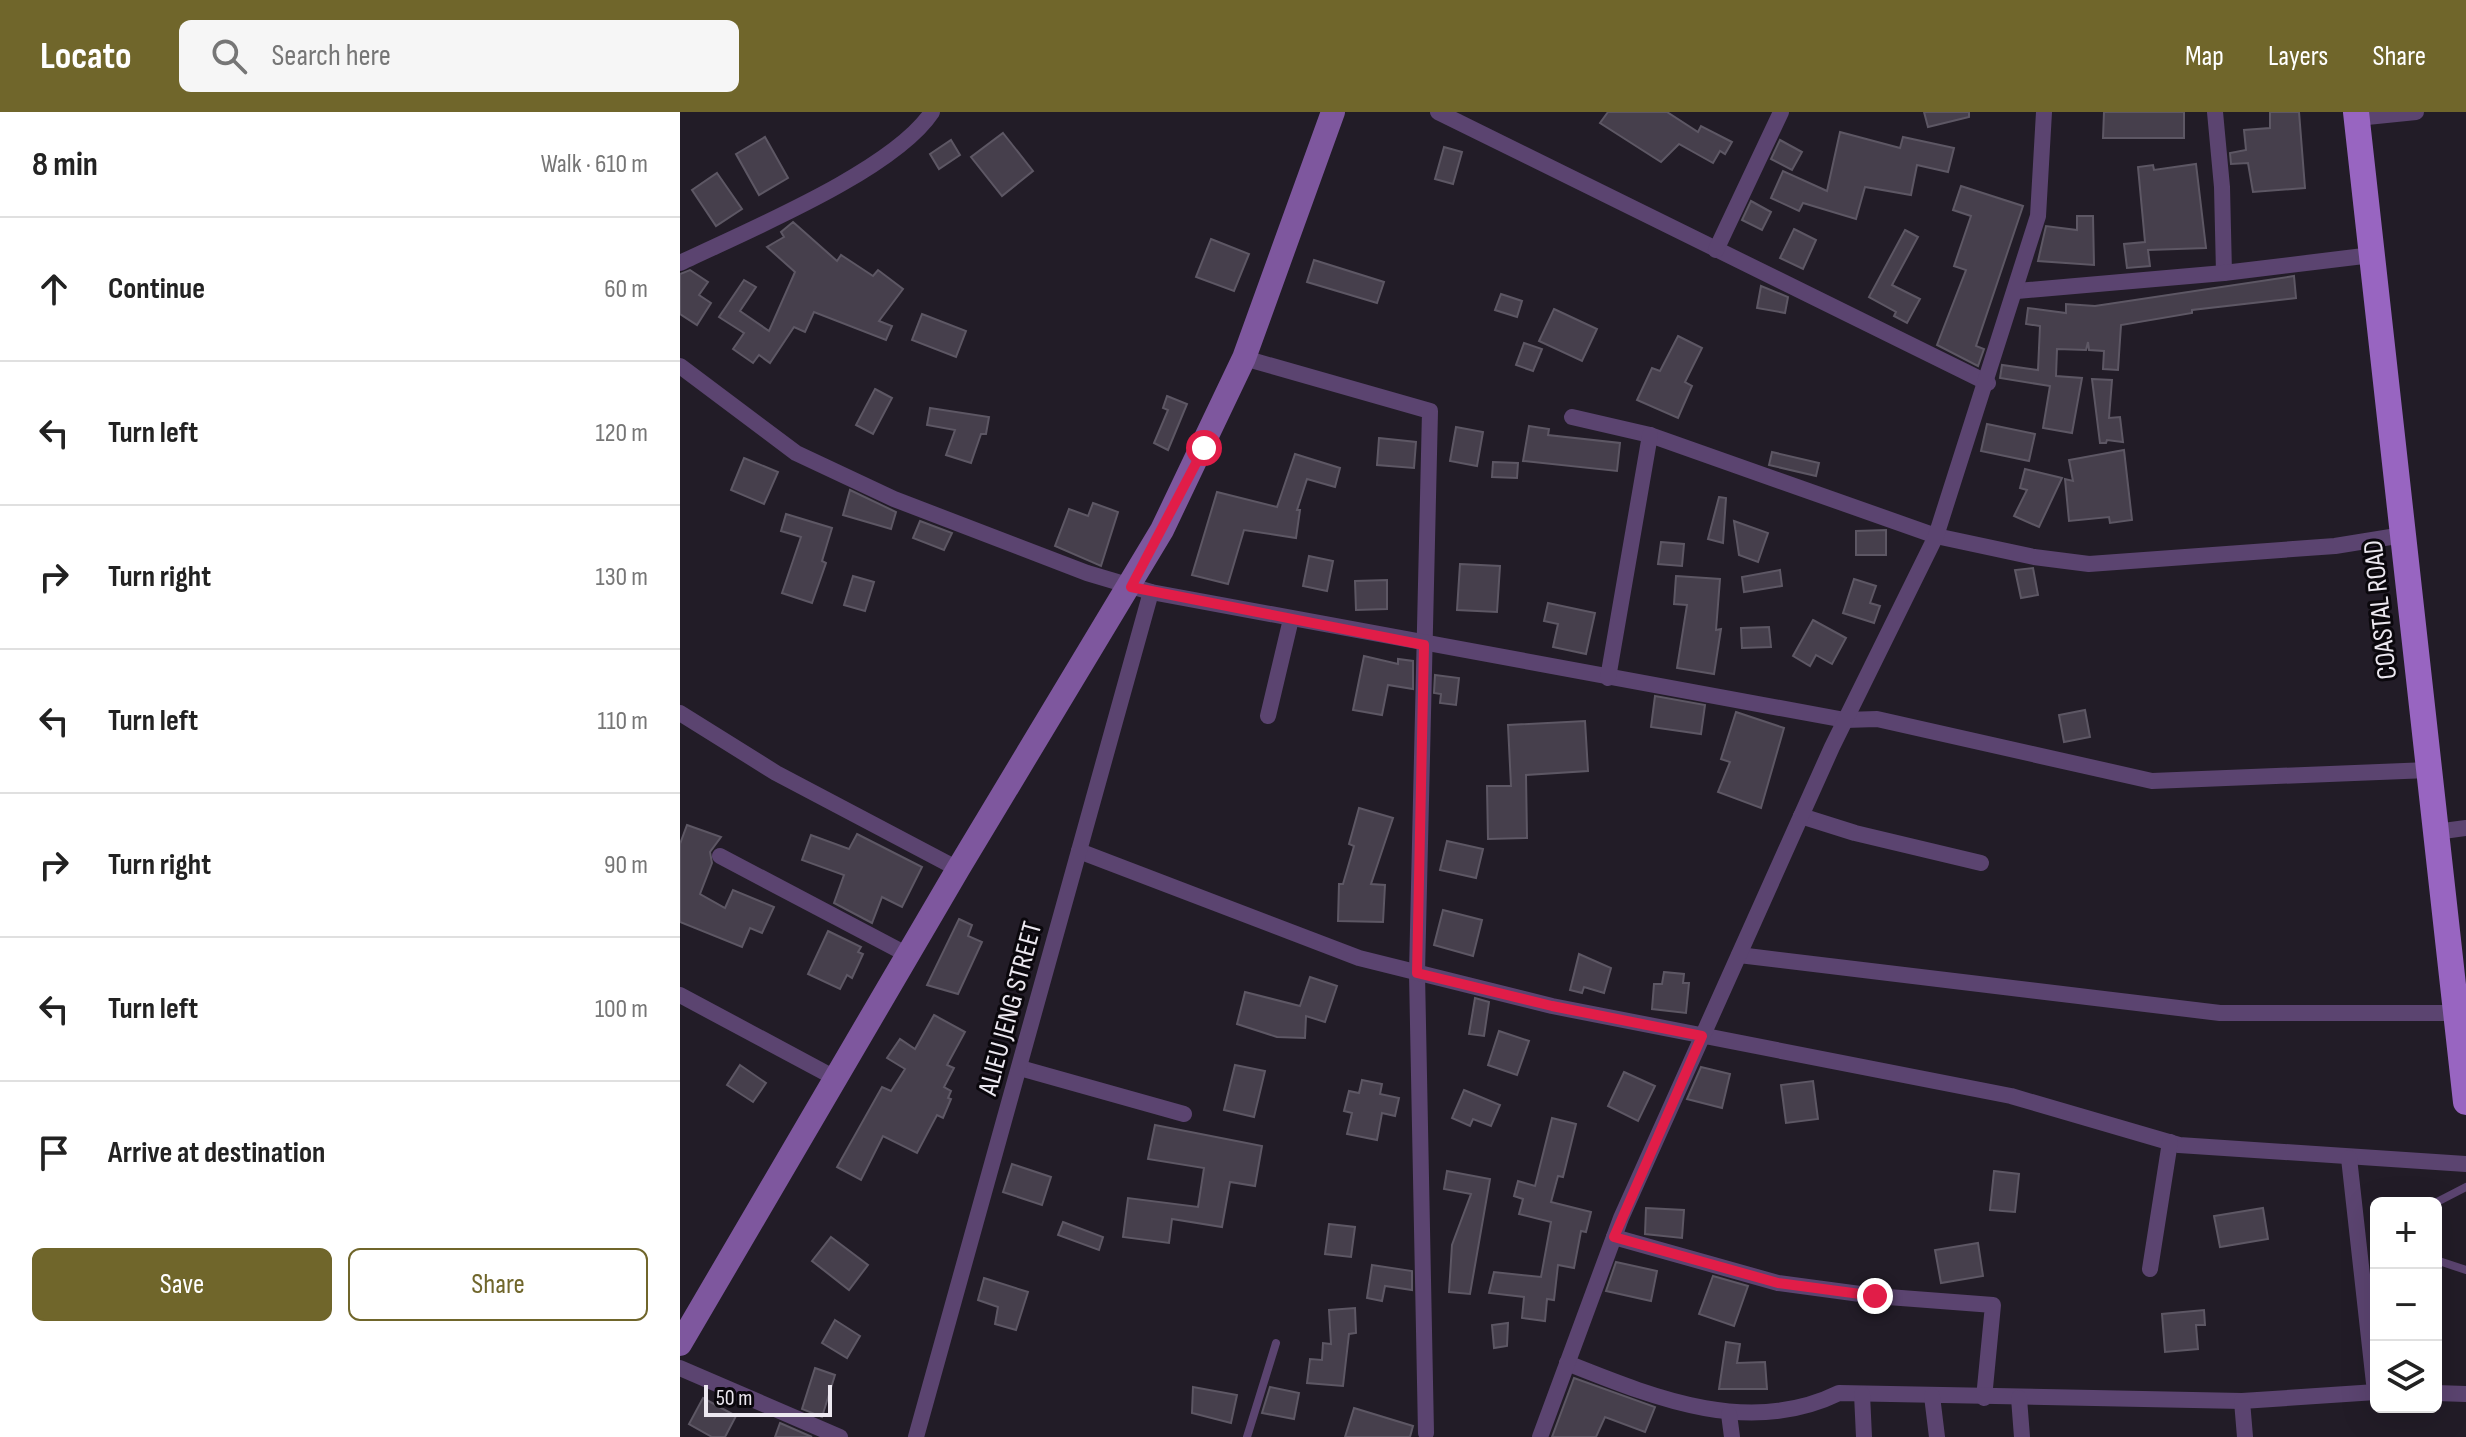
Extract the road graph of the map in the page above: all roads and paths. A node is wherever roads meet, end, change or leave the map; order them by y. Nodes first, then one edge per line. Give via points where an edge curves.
1 (932, 112) edge
2 (1333, 112) edge
3 (1438, 112) edge
4 (1781, 112) edge
5 (2044, 112) edge
6 (2215, 112) edge
7 (2416, 112) edge
8 (2356, 115) edge
9 (1716, 250) junction
10 (2372, 255) junction
11 (680, 263) edge
12 (2224, 273) junction
13 (2017, 291) junction
14 (1244, 358) junction
15 (680, 366) edge
16 (1988, 383) junction
17 (1572, 417) dead end
18 (1650, 435) junction
19 (2403, 535) junction
20 (1936, 536) junction
21 (1141, 590) junction
22 (1291, 619) junction
23 (1424, 645) junction
24 (1608, 678) junction
25 (680, 713) edge
26 (1268, 716) dead end
27 (1845, 720) junction
28 (2429, 770) junction
29 (1801, 816) junction
30 (2466, 828) edge
31 (2436, 832) junction
32 (1079, 851) junction
33 (720, 856) dead end
34 (1981, 863) dead end
35 (958, 869) junction
36 (908, 955) junction
37 (1739, 955) junction
38 (1417, 973) junction
39 (680, 995) edge
40 (2456, 1013) junction
41 (1702, 1036) junction
42 (1020, 1068) junction
43 (835, 1078) junction
44 (2466, 1102) edge
45 (1184, 1114) dead end
46 (2170, 1142) junction
47 (2349, 1158) junction
48 (2466, 1164) edge
49 (2466, 1187) edge
50 (2442, 1199) edge
51 (1614, 1237) junction
52 (2442, 1262) edge
53 (2150, 1269) dead end
54 (2466, 1270) edge
55 (1276, 1343) dead end
56 (680, 1344) edge
57 (2370, 1347) edge
58 (1567, 1363) junction
59 (680, 1368) edge
60 (2370, 1392) edge
61 (2442, 1393) edge
62 (1862, 1394) junction
63 (2466, 1394) edge
64 (1932, 1396) junction
65 (1984, 1398) junction
66 (2019, 1398) junction
67 (2242, 1401) junction
68 (1729, 1414) junction
69 (1426, 1433) dead end
70 (840, 1437) edge
71 (916, 1437) edge
72 (1247, 1437) edge
73 (1540, 1437) edge
74 (1732, 1437) edge
75 (1864, 1437) edge
76 (1937, 1437) edge
77 (2022, 1437) edge
78 (2245, 1437) edge

1 - 11 street via 920,130 827,193
2 - 14 street
3 - 9 street
4 - 9 street
5 - 13 street via 2038,216
6 - 12 street
7 - 8 street
8 - 10 main road, COASTAL ROAD
9 - 16 street
10 - 12 street
10 - 19 main road, COASTAL ROAD
12 - 13 street
13 - 16 street
14 - 21 street
14 - 23 street via 1430,411
15 - 21 street via 796,453 894,499
16 - 20 street
17 - 18 street
18 - 20 street
18 - 24 street
19 - 20 street via 2335,546 2089,564
19 - 28 main road, COASTAL ROAD
20 - 27 street
21 - 22 street
21 - 32 street, ALIEU JENG STREET
21 - 35 street
22 - 23 street
22 - 26 street
23 - 24 street
23 - 38 street
24 - 27 street
25 - 35 street via 776,773
27 - 28 street via 1877,719 2152,781
27 - 29 street
28 - 31 main road, COASTAL ROAD
29 - 34 street
29 - 37 street
30 - 31 street
31 - 40 main road, COASTAL ROAD
32 - 38 street via 1359,958
32 - 42 street, ALIEU JENG STREET
33 - 36 street
35 - 36 street
36 - 43 street
37 - 40 street via 2220,1013
37 - 41 street
38 - 41 street
38 - 69 street
39 - 43 street
40 - 44 main road, COASTAL ROAD
41 - 46 street via 2011,1096
41 - 51 street
42 - 45 street
42 - 71 street, ALIEU JENG STREET
43 - 56 street
46 - 47 street
46 - 53 street
47 - 48 street
47 - 57 street
49 - 50 lane
51 - 58 street
51 - 65 street via 1778,1283 1993,1305
52 - 54 lane
55 - 72 lane
58 - 68 street via 1643,1393
58 - 73 street
59 - 70 street
60 - 67 street
61 - 63 street
62 - 64 street
62 - 68 street via 1839,1393 1813,1407
62 - 75 street
64 - 65 street
64 - 76 street
65 - 66 street
66 - 67 street
66 - 77 street
67 - 78 street
68 - 74 street

